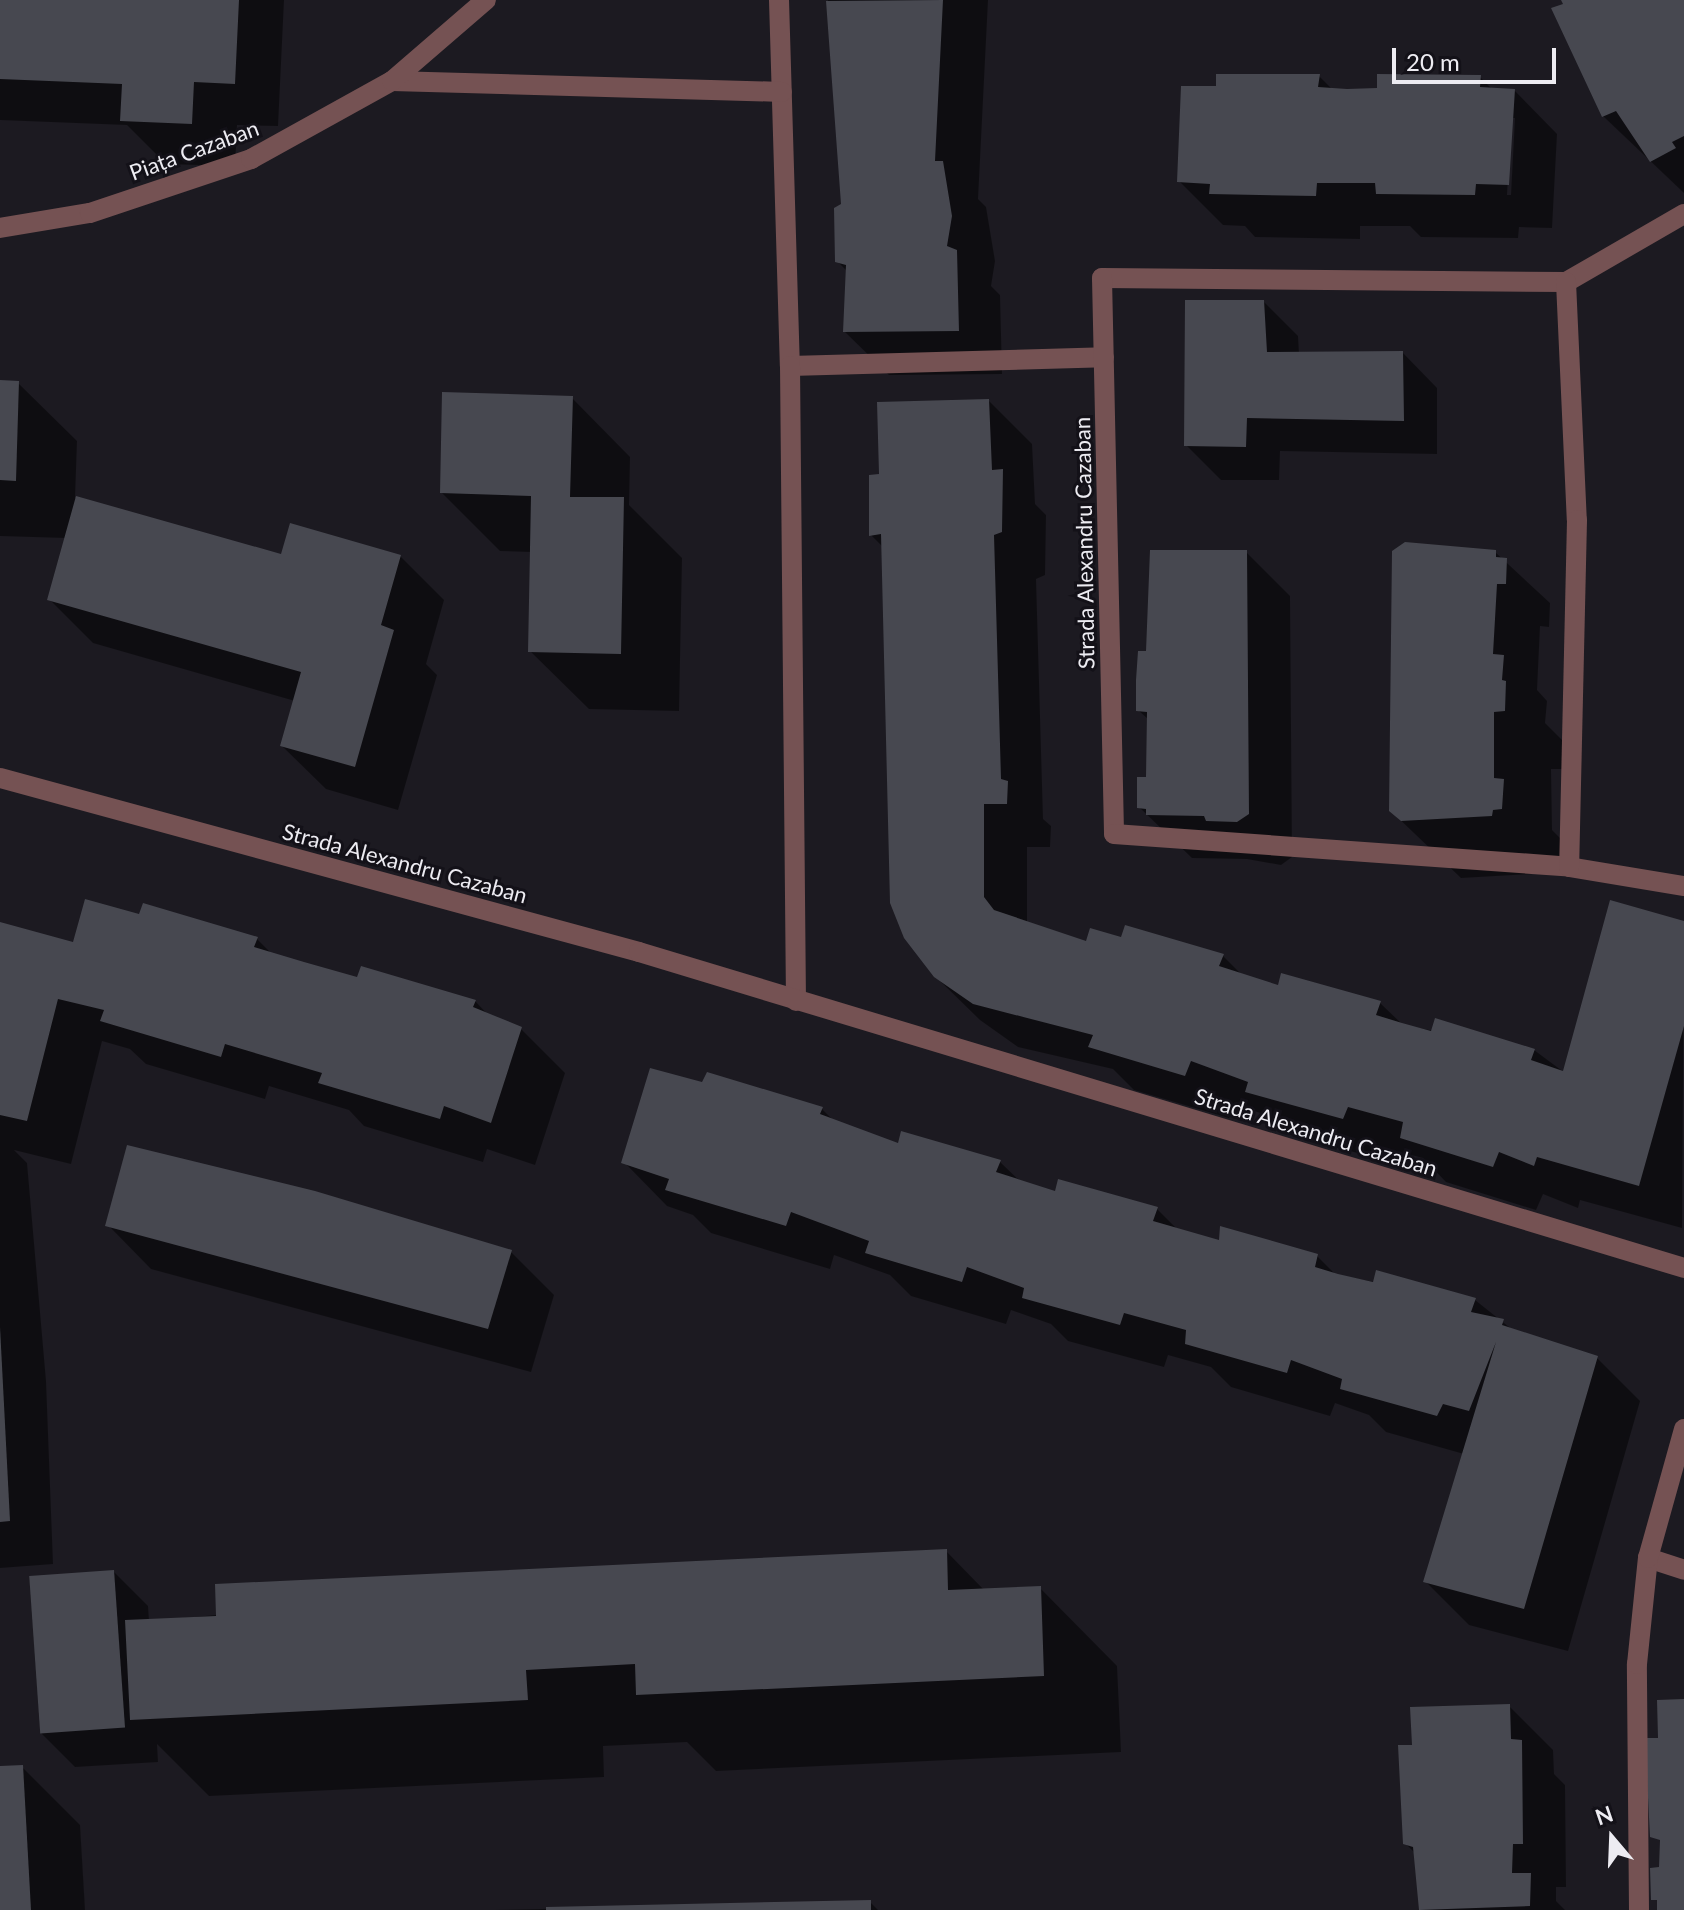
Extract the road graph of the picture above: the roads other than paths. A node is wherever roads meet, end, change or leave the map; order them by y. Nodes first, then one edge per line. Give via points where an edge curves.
1 (486, 0) edge
2 (779, 0) edge
3 (392, 81) junction
4 (782, 92) junction
5 (1684, 214) edge
6 (0, 228) edge
7 (1566, 282) junction
8 (1104, 357) junction
9 (790, 366) junction
10 (0, 778) edge
11 (1569, 867) junction
12 (1684, 886) edge
13 (796, 1001) junction
14 (1684, 1268) edge
15 (1684, 1429) edge
16 (1648, 1558) junction
17 (1684, 1570) edge
18 (1639, 1910) edge

1 - 3 street
2 - 4 street
3 - 4 street
3 - 6 street, Piața Cazaban via 251,159 90,213
4 - 9 street
5 - 7 street
7 - 8 street, Strada Alexandru Cazaban via 1102,278
7 - 11 street via 1577,520
8 - 9 street
8 - 11 street, Strada Alexandru Cazaban via 1114,834
9 - 13 street
10 - 13 street, Strada Alexandru Cazaban via 639,952
11 - 12 street, Strada Alexandru Cazaban
13 - 14 street, Strada Alexandru Cazaban
15 - 16 street
16 - 17 street
16 - 18 street via 1637,1664

